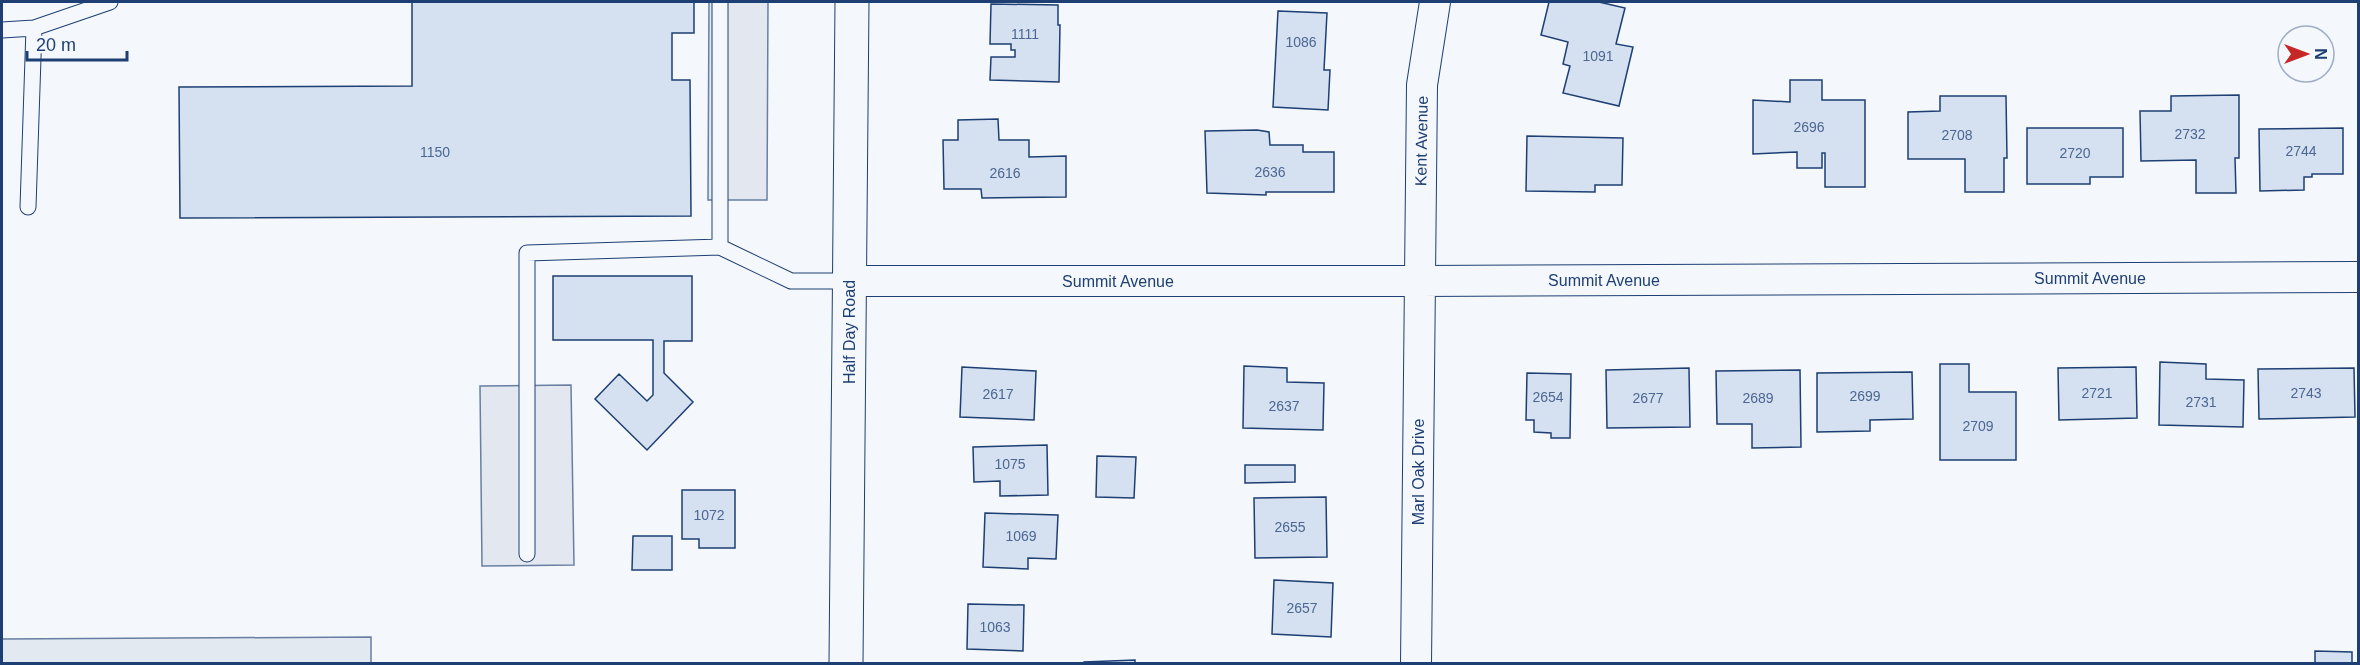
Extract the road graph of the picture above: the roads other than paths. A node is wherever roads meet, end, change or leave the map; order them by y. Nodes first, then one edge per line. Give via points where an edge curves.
1 (110, 2) edge
2 (720, 2) edge
3 (852, 2) edge
4 (1435, 2) edge
5 (34, 28) junction
6 (2, 30) edge
7 (28, 207) dead end
8 (720, 247) junction
9 (2358, 277) edge
10 (849, 281) junction
11 (1419, 281) junction
12 (527, 554) dead end
13 (846, 663) edge
14 (1416, 663) edge

1 - 5 lane
2 - 8 lane
3 - 10 main road, Half Day Road
4 - 11 street, Kent Avenue via 1422,85
5 - 6 lane
5 - 7 lane
8 - 10 lane via 791,281
8 - 12 lane via 527,253
9 - 11 street, Summit Avenue
10 - 11 street, Summit Avenue
10 - 13 main road, Half Day Road
11 - 14 street, Marl Oak Drive

